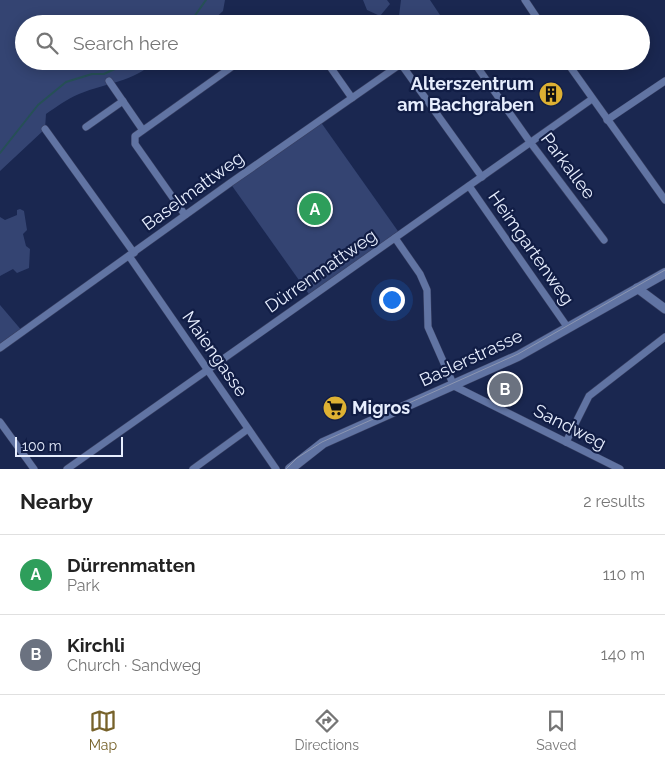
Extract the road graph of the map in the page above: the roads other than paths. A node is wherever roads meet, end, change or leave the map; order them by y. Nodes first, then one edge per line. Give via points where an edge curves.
1 (524, 0) edge
2 (535, 15) edge
3 (227, 70) edge
4 (332, 70) edge
5 (393, 70) edge
6 (408, 70) edge
7 (479, 70) edge
8 (572, 70) edge
9 (109, 81) dead end
10 (665, 81) edge
11 (352, 98) junction
12 (592, 99) junction
13 (123, 101) junction
14 (607, 120) junction
15 (86, 127) dead end
16 (45, 129) dead end
17 (142, 129) junction
18 (530, 142) junction
19 (482, 177) junction
20 (469, 186) junction
21 (665, 200) edge
22 (185, 215) junction
23 (395, 238) junction
24 (604, 240) dead end
25 (131, 254) junction
26 (665, 273) edge
27 (637, 288) junction
28 (665, 309) edge
29 (568, 328) junction
30 (665, 337) edge
31 (0, 348) edge
32 (207, 370) junction
33 (454, 386) junction
34 (0, 422) edge
35 (248, 429) junction
36 (566, 442) junction
37 (292, 468) edge
38 (34, 469) edge
39 (67, 469) edge
40 (193, 469) edge
41 (276, 469) edge
42 (620, 469) edge

1 - 2 street
3 - 17 street
4 - 11 street
5 - 11 street, Baselmattweg
6 - 19 street
7 - 18 street, Parkallee
8 - 12 street
9 - 13 street
10 - 14 street
11 - 22 street, Baselmattweg
12 - 14 street
12 - 18 street, Dürrenmattweg
13 - 15 street
13 - 17 street
14 - 21 street
16 - 25 street, Maiengasse
17 - 22 street via 135,136 135,144
18 - 19 street, Dürrenmattweg
18 - 24 street, Parkallee
19 - 20 street, Dürrenmattweg
20 - 23 street, Dürrenmattweg
20 - 29 street, Heimgartenweg
22 - 25 street, Baselmattweg
23 - 32 street, Dürrenmattweg
23 - 33 street via 427,290 428,327
25 - 31 street, Baselmattweg
25 - 32 street, Maiengasse
26 - 27 main road, Baslerstrasse
27 - 28 street
27 - 29 main road, Baslerstrasse
29 - 33 main road, Baslerstrasse
30 - 36 street via 589,396
32 - 35 street, Maiengasse
32 - 39 street, Dürrenmattweg
33 - 36 street, Sandweg
33 - 37 main road, Baslerstrasse via 323,443
34 - 38 street
35 - 40 street
35 - 41 street, Maiengasse
36 - 42 street, Sandweg

